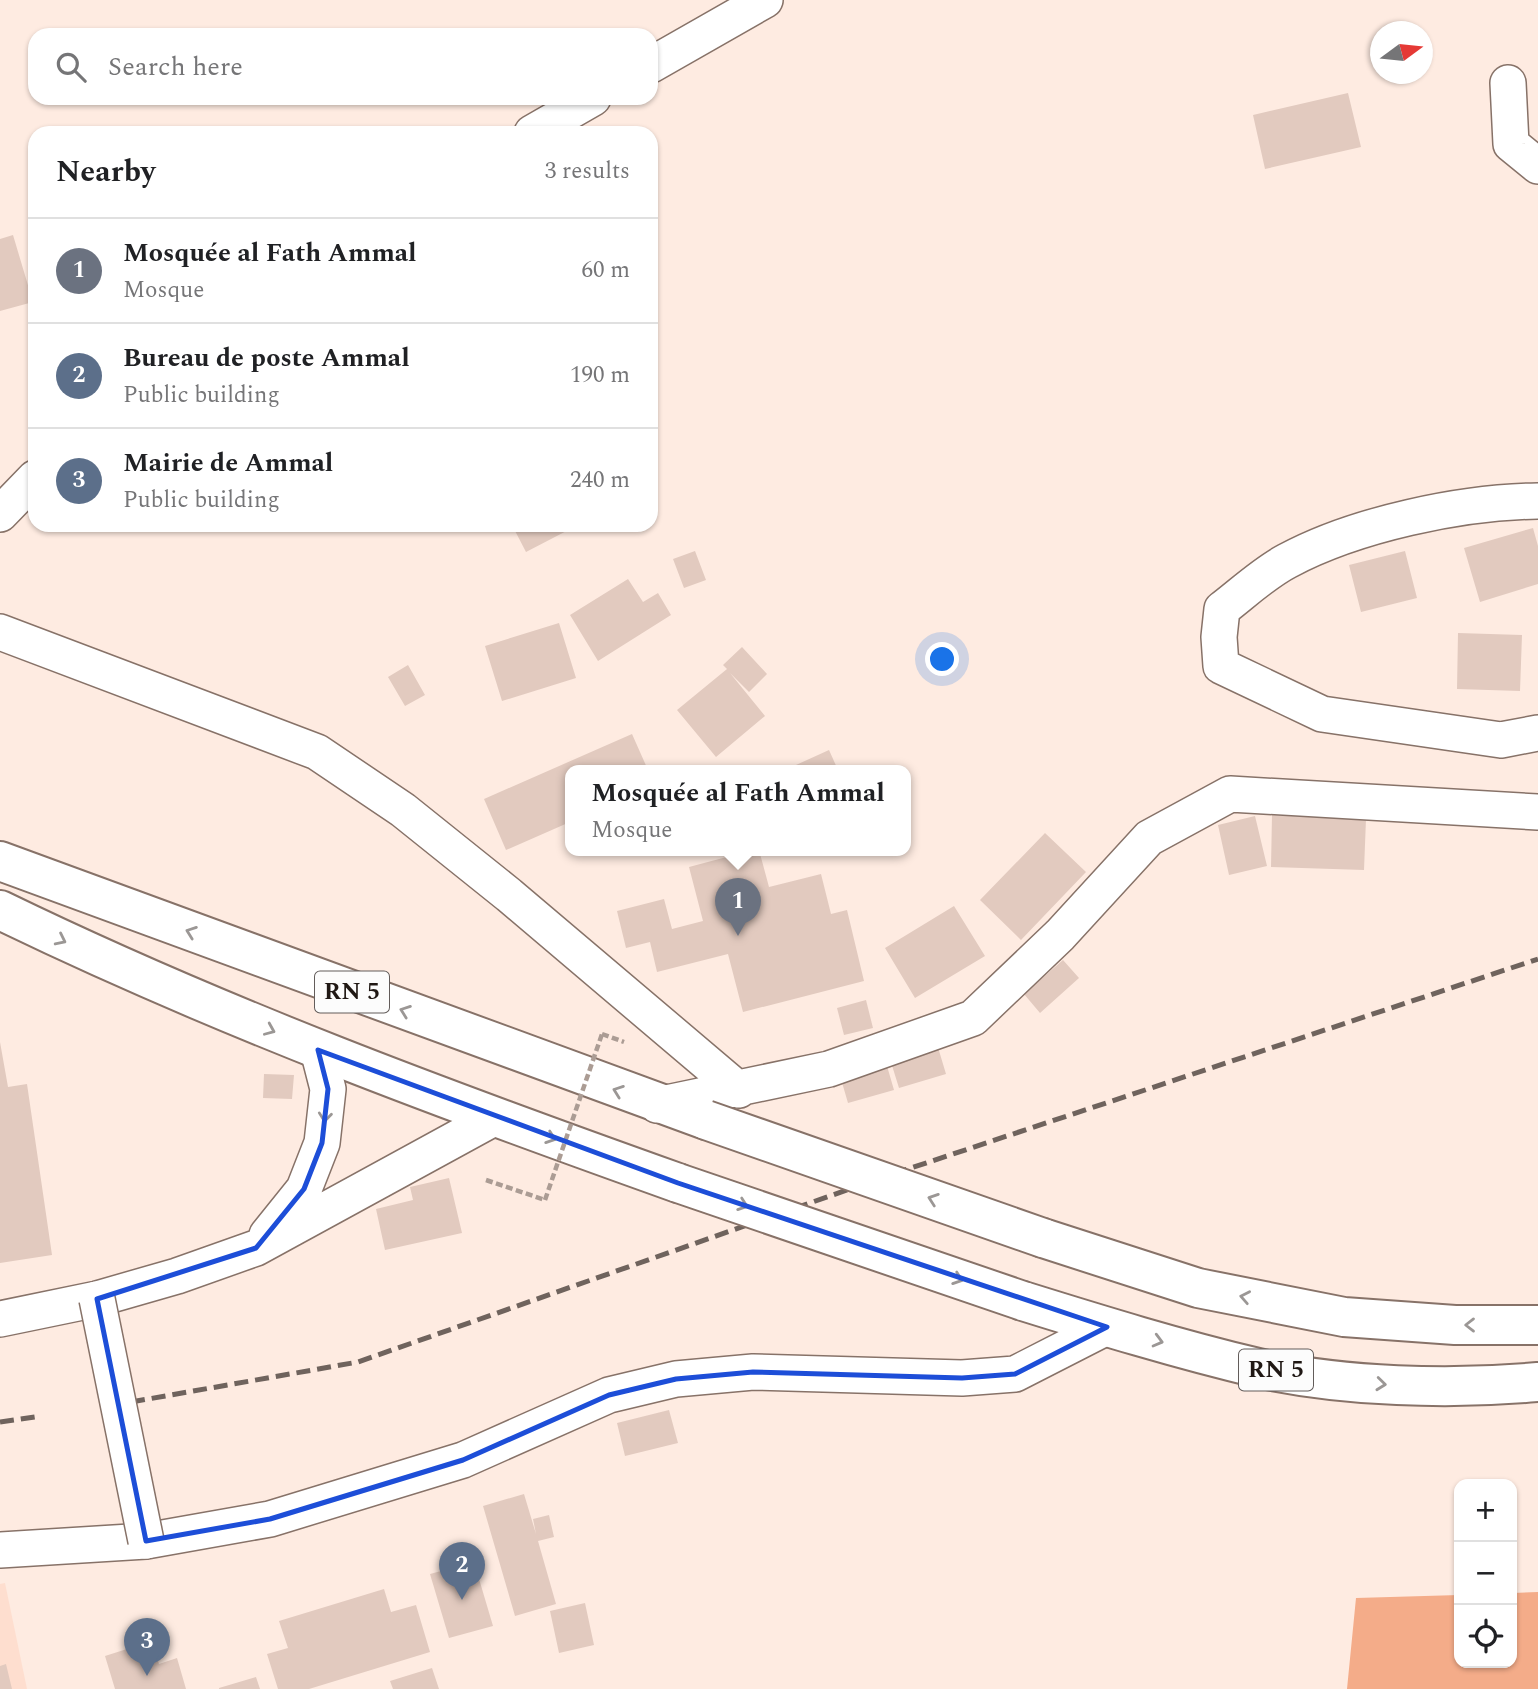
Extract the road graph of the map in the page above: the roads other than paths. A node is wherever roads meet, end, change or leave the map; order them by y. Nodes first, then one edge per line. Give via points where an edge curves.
1 (765, 0) edge
2 (658, 61) edge
3 (1508, 83) dead end
4 (581, 105) edge
5 (544, 126) edge
6 (1538, 166) edge
7 (28, 485) edge
8 (1538, 501) edge
9 (0, 514) edge
10 (0, 632) edge
11 (1538, 733) edge
12 (1538, 813) edge
13 (0, 861) edge
14 (0, 910) edge
15 (318, 1050) junction
16 (739, 1090) junction
17 (657, 1105) junction
18 (494, 1118) junction
19 (256, 1248) junction
20 (97, 1299) junction
21 (0, 1319) edge
22 (1538, 1325) edge
23 (1107, 1327) junction
24 (1538, 1382) edge
25 (146, 1541) junction
26 (0, 1550) edge

1 - 2 street
3 - 6 street via 1511,144
4 - 5 street
7 - 9 street
8 - 11 street via 1511,501 1383,522 1287,561 1222,609 1219,637 1221,666 1322,714 1501,740
10 - 16 street via 317,752 402,810 509,895
12 - 16 street via 1230,794 1149,838 1060,935 973,1018 829,1069
17 -> 13 highway, RN 5
14 -> 15 highway, RN 5
15 - 18 highway, RN 5
15 -> 19 street via 328,1088 323,1143 303,1189
16 - 17 street
22 -> 17 highway, RN 5, bridge via 1344,1317 1198,1288
18 - 19 street
18 -> 23 highway, RN 5, bridge
19 - 20 street
20 - 21 street
20 - 25 street, bridge
23 -> 24 highway, RN 5 via 1260,1368 1388,1385
23 - 25 street via 1015,1374 962,1378 753,1372 676,1379 609,1395 450,1464 271,1518
25 - 26 street

